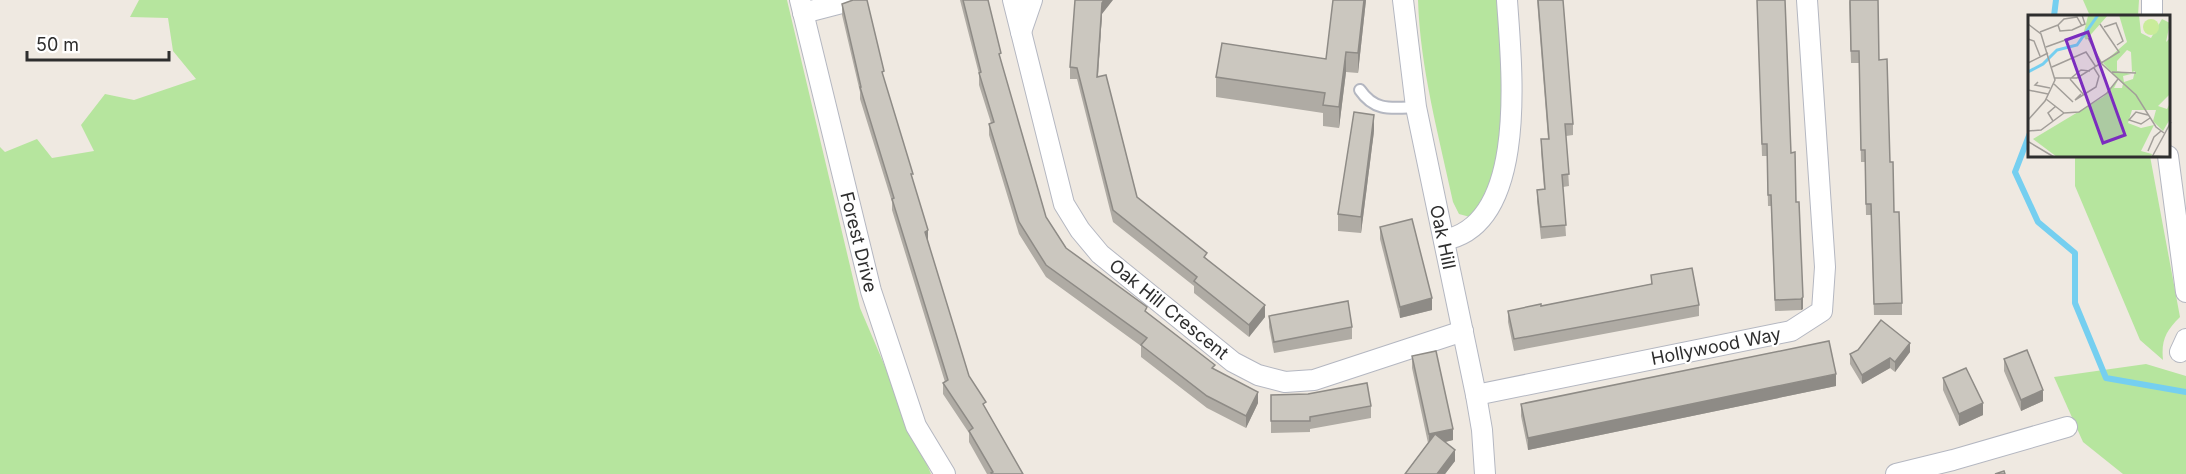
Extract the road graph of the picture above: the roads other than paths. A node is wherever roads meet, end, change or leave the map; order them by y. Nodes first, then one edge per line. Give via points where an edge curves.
1 (854, 0) edge
2 (1013, 0) edge
3 (1032, 0) edge
4 (1403, 0) edge
5 (1506, 0) edge
6 (1807, 0) edge
7 (801, 7) edge
8 (1020, 34) junction
9 (1360, 90) dead end
10 (1416, 106) junction
11 (2168, 158) edge
12 (1444, 240) junction
13 (2186, 292) edge
14 (1463, 331) junction
15 (1476, 395) junction
16 (2067, 427) dead end
17 (1954, 467) edge
18 (945, 474) edge
19 (1485, 474) edge
20 (1896, 474) edge

1 - 7 street
2 - 8 street, Oak Hill Crescent
3 - 8 street
4 - 10 street, Oak Hill
5 - 12 street via 1512,74 1511,133 1498,191 1478,223 1453,239
6 - 15 street, Hollywood Way via 1825,267 1822,310 1791,331
7 - 18 street, Forest Drive via 871,291 916,426
8 - 14 street, Oak Hill Crescent via 1064,204 1080,230 1100,254 1233,362 1258,375 1285,382 1314,380
9 - 10 lane via 1378,106
10 - 12 street, Oak Hill
11 - 13 street
12 - 14 street, Oak Hill
14 - 15 street, Oak Hill
15 - 19 street, Oak Hill
16 - 17 street
17 - 20 street

